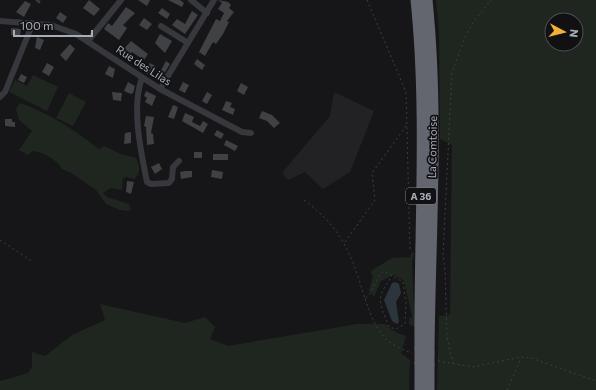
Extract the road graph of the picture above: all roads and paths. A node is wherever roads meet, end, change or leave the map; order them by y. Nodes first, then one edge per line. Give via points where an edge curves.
1 (121, 0) edge
2 (191, 0) edge
3 (214, 0) edge
4 (367, 0) edge
5 (416, 0) edge
6 (427, 0) edge
7 (432, 0) edge
8 (491, 0) edge
9 (206, 13) junction
10 (0, 21) edge
11 (31, 23) junction
12 (161, 26) dead end
13 (88, 41) junction
14 (188, 43) junction
15 (431, 48) junction
16 (142, 78) junction
17 (160, 89) junction
18 (0, 97) edge
19 (407, 125) junction
20 (251, 133) dead end
21 (179, 161) dead end
22 (304, 200) dead end
23 (0, 240) edge
24 (344, 243) junction
25 (410, 252) dead end
26 (33, 262) dead end
27 (392, 276) junction
28 (365, 299) junction
29 (425, 357) junction
30 (521, 357) junction
31 (453, 364) junction
32 (596, 381) edge
33 (420, 390) edge
34 (429, 390) edge
35 (507, 390) edge

1 - 13 street
2 - 9 street
3 - 9 street
4 - 19 path via 406,92
5 - 29 highway, La Comtoise / A 36 via 421,59
6 - 15 highway, La Comtoise / A 36
7 - 15 highway
8 - 31 path via 466,35 452,72 443,255 447,337
9 - 14 street
10 - 11 street, Rue des Lilas
11 - 13 street, Rue des Lilas via 51,25
11 - 18 street via 5,92
12 - 14 street
13 - 16 street, Rue des Lilas
14 - 17 street
15 - 29 highway, La Comtoise / A 36 via 433,150
16 - 17 street, Rue des Lilas
16 - 21 street via 137,124 147,182 169,183 173,167
17 - 20 street, Rue des Lilas via 242,132
19 - 24 path via 372,173 374,200
19 - 25 path via 407,214
22 - 24 path via 320,212
23 - 26 path
24 - 28 path via 354,261
27 - 27 path via 379,302 389,327 396,329 405,324 406,303 403,282
27 - 28 path via 384,271
28 - 29 path via 375,326 383,337 392,344
29 - 31 path
29 - 33 highway, La Comtoise / A 36
29 - 34 highway, La Comtoise / A 36
30 - 31 path via 473,367
30 - 32 path via 531,358
30 - 35 path

